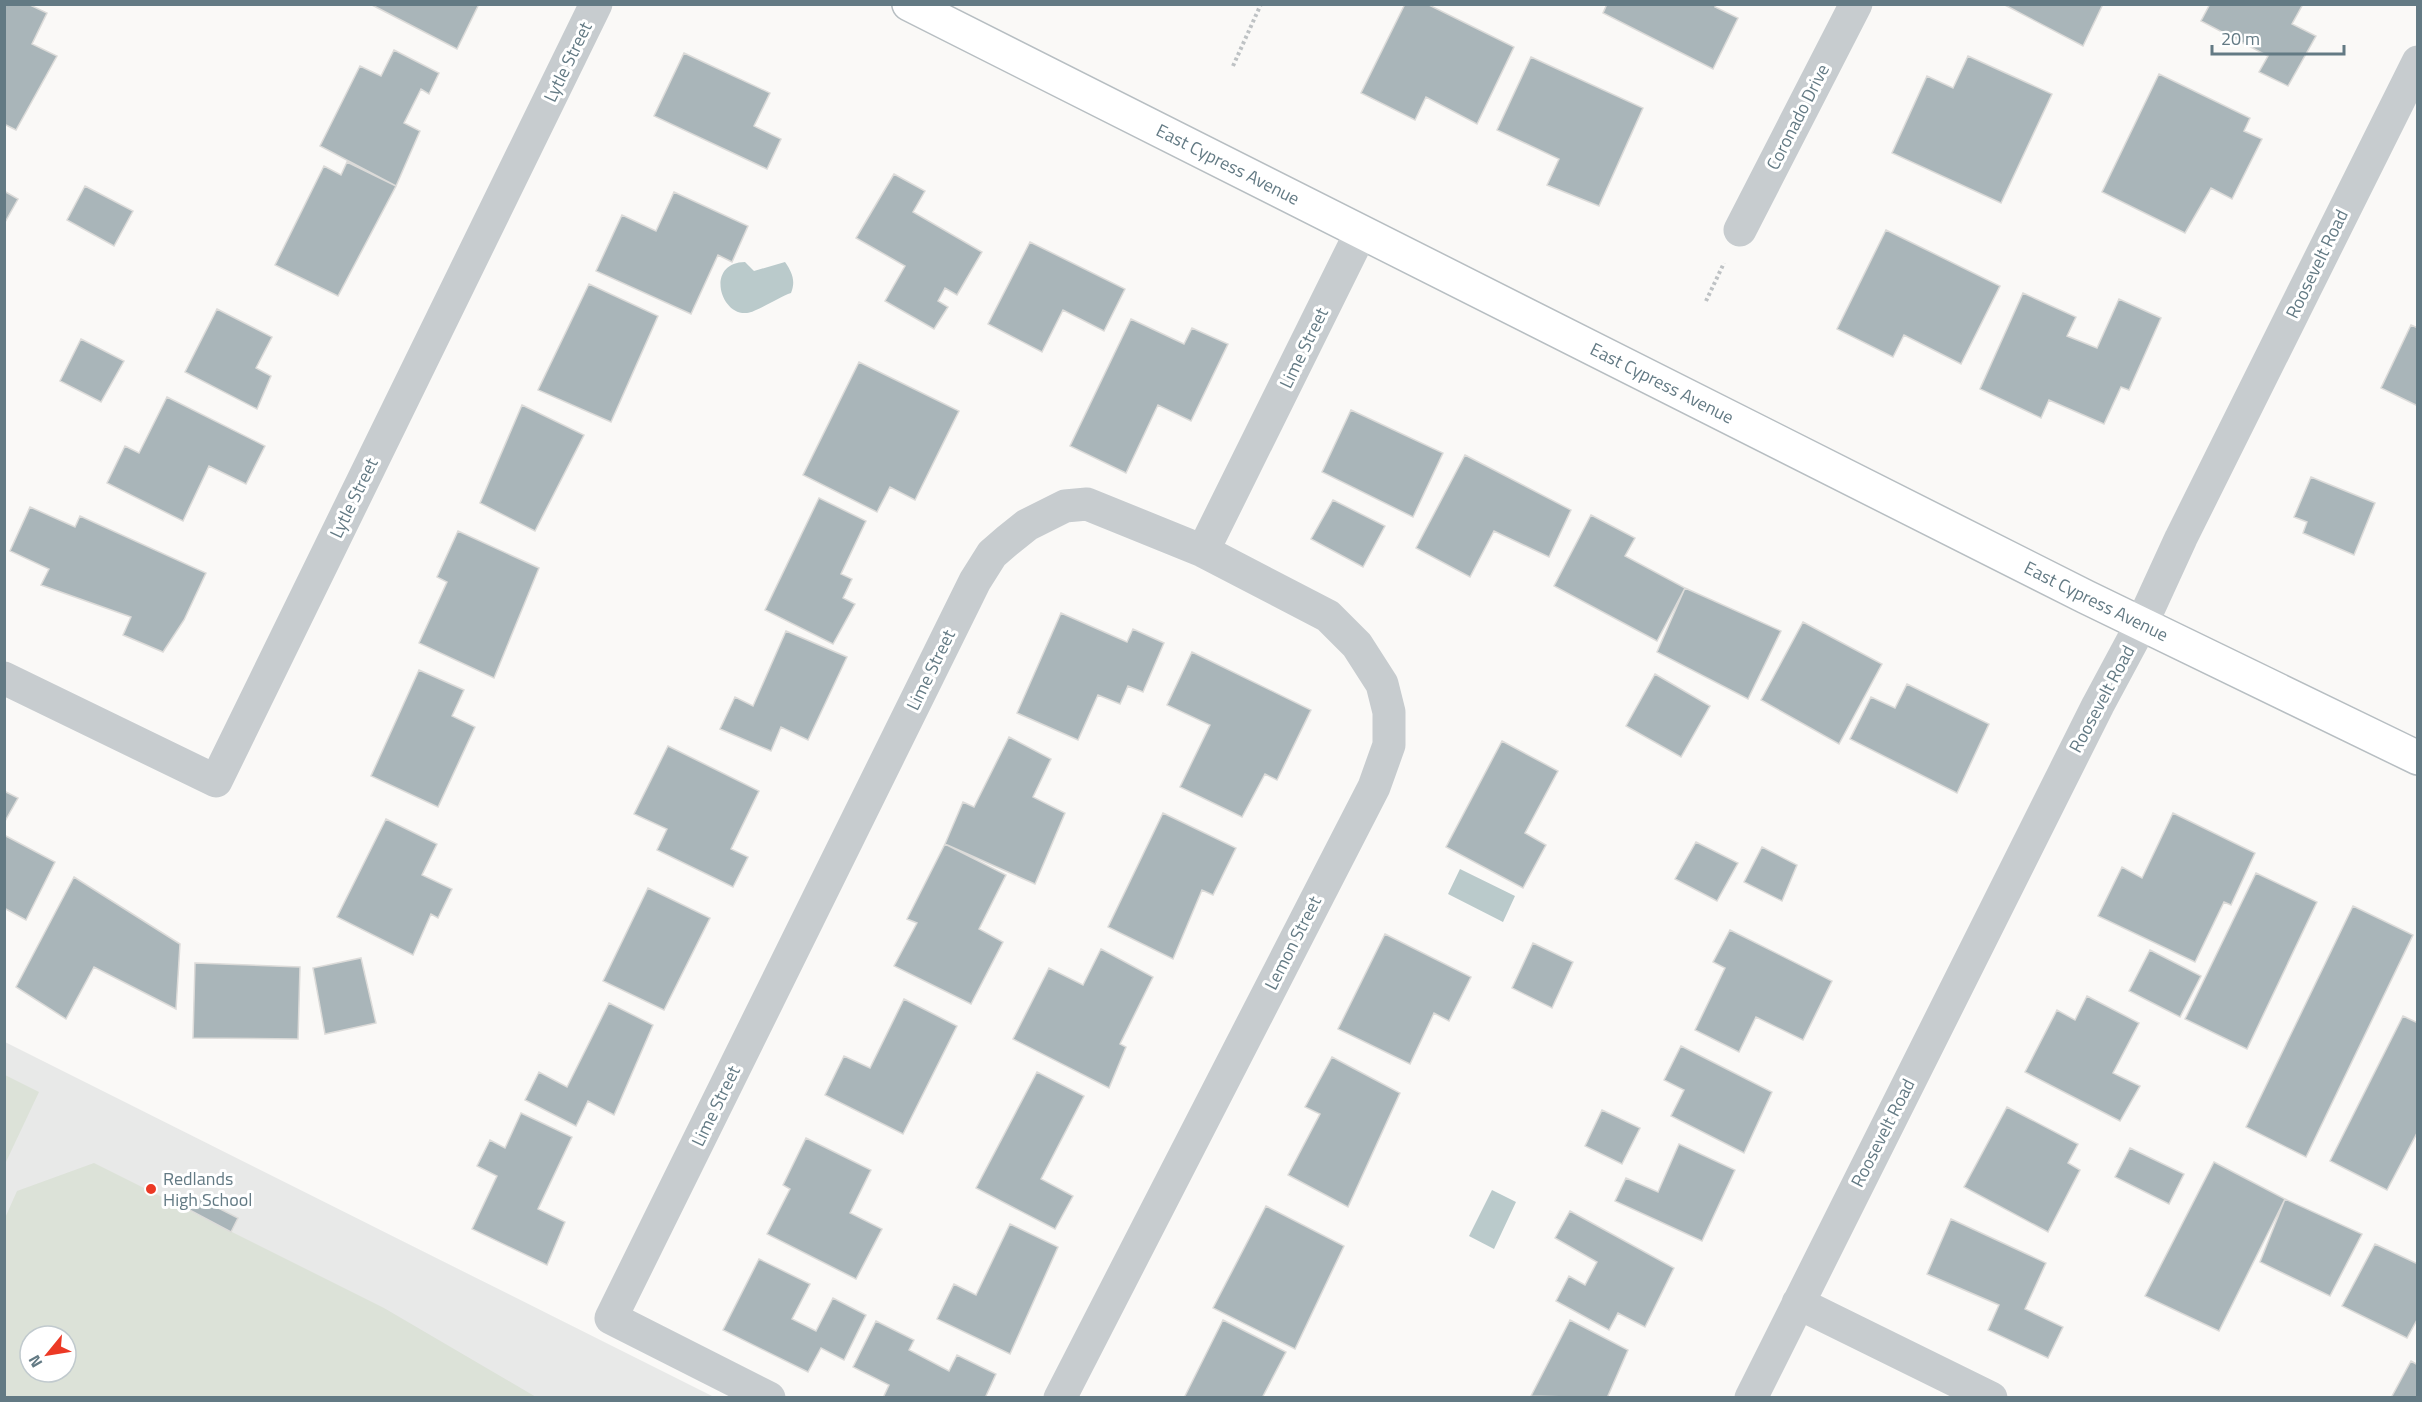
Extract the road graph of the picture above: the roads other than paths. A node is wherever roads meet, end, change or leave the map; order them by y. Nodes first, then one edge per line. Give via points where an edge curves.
1 (596, 4) edge
2 (909, 4) edge
3 (1856, 4) edge
4 (2418, 62) edge
5 (1740, 230) dead end
6 (1360, 232) junction
7 (1203, 551) junction
8 (2142, 623) junction
9 (4, 678) edge
10 (2418, 758) edge
11 (1798, 1303) junction
12 (769, 1398) edge
13 (1060, 1398) edge
14 (1750, 1398) edge
15 (1991, 1398) edge

1 - 9 street, Lytle Street via 216,780
2 - 6 main road, East Cypress Avenue
3 - 5 street, Coronado Drive
4 - 8 street, Roosevelt Road
6 - 7 street, Lime Street
6 - 8 main road, East Cypress Avenue
7 - 12 street, Lime Street via 1087,504 1065,506 1027,525 992,554 969,591 611,1318
7 - 13 street, Lemon Street via 1328,616 1358,645 1382,684 1389,712 1389,745 1374,787
8 - 10 main road, East Cypress Avenue
8 - 11 street, Roosevelt Road
11 - 14 street, Roosevelt Road
11 - 15 street

